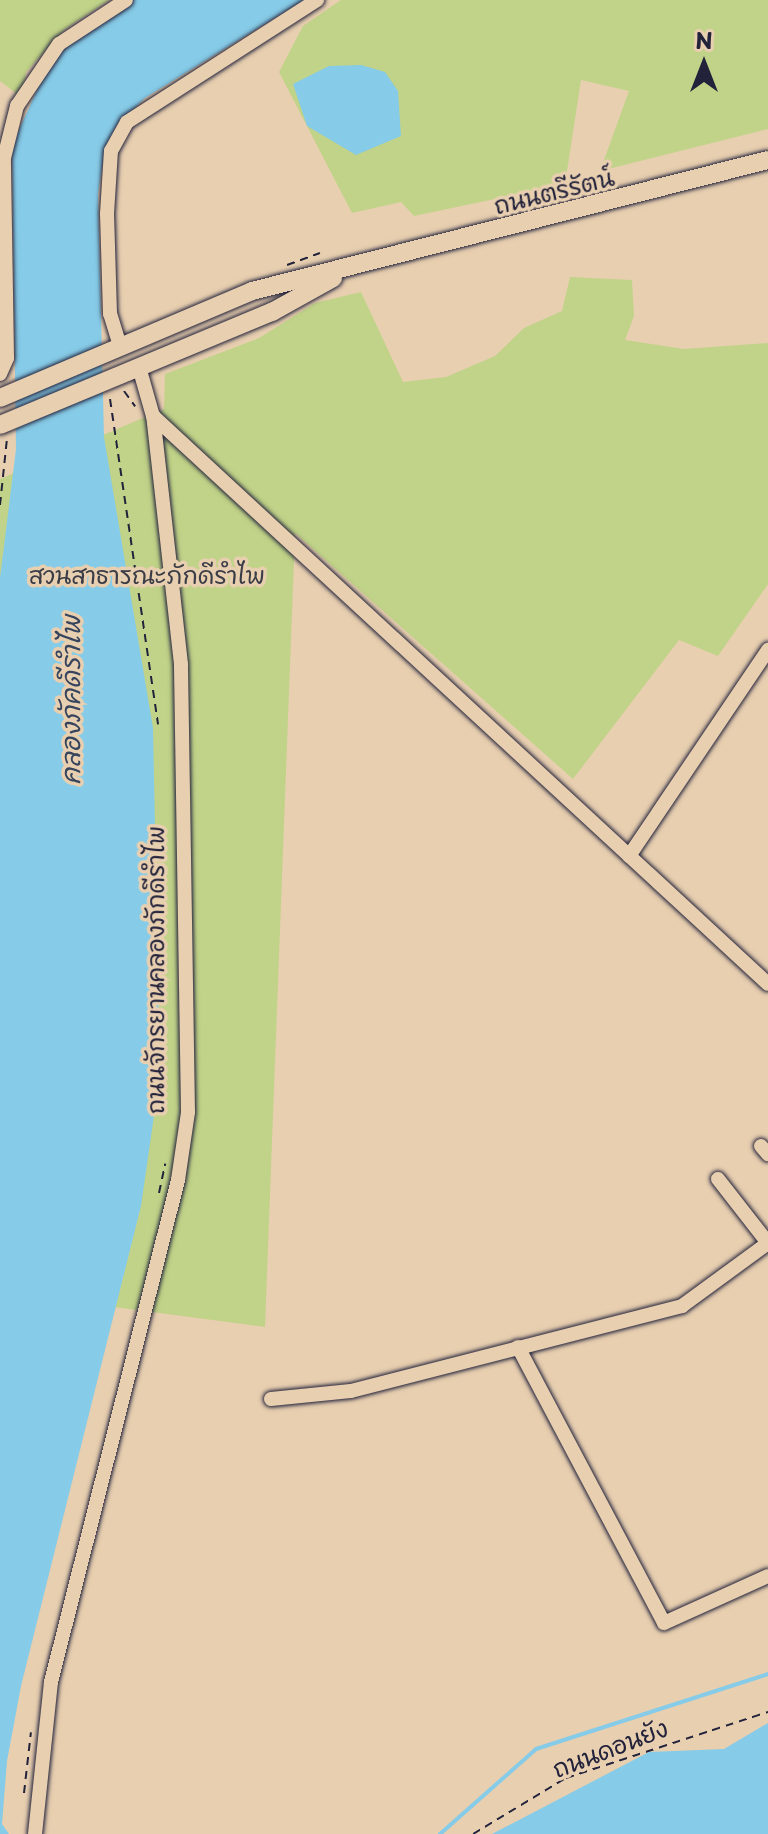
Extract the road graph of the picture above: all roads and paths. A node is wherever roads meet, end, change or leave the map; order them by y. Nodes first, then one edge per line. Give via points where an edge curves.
1 (126, 0) edge
2 (317, 0) edge
3 (768, 160) edge
4 (352, 267) junction
5 (120, 346) junction
6 (139, 367) junction
7 (0, 374) edge
8 (116, 384) junction
9 (0, 398) edge
10 (147, 416) junction
11 (4, 431) edge
12 (0, 505) edge
13 (768, 650) edge
14 (158, 724) dead end
15 (629, 856) junction
16 (768, 984) edge
17 (167, 1156) dead end
18 (718, 1179) dead end
19 (158, 1200) dead end
20 (768, 1243) edge
21 (518, 1347) junction
22 (271, 1399) dead end
23 (768, 1576) edge
24 (768, 1712) edge
25 (32, 1723) dead end
26 (24, 1797) dead end
27 (35, 1834) edge
28 (473, 1834) edge

1 - 7 street via 59,44 17,106 4,158 7,358
2 - 5 street via 127,122 111,151 107,214 110,314
3 - 4 main road, ถนนตรีรัตน์
4 - 5 main road, ถนนตรีรัตน์ via 252,291
4 - 6 main road, ถนนตรีรัตน์ via 272,312
5 - 9 main road, ถนนตรีรัตน์
6 - 8 main road, ถนนตรีรัตน์
6 - 10 street
8 - 10 path
8 - 11 main road, ถนนตรีรัตน์
8 - 14 path
10 - 15 street
10 - 27 street via 181,664 188,1112 178,1180 51,1682
11 - 12 path
13 - 15 street
15 - 16 street
17 - 19 path
18 - 20 street
20 - 21 street via 695,1302
21 - 22 street via 336,1394
21 - 23 street via 664,1623
24 - 28 path, ถนนดอนยัง via 566,1778
25 - 26 path

